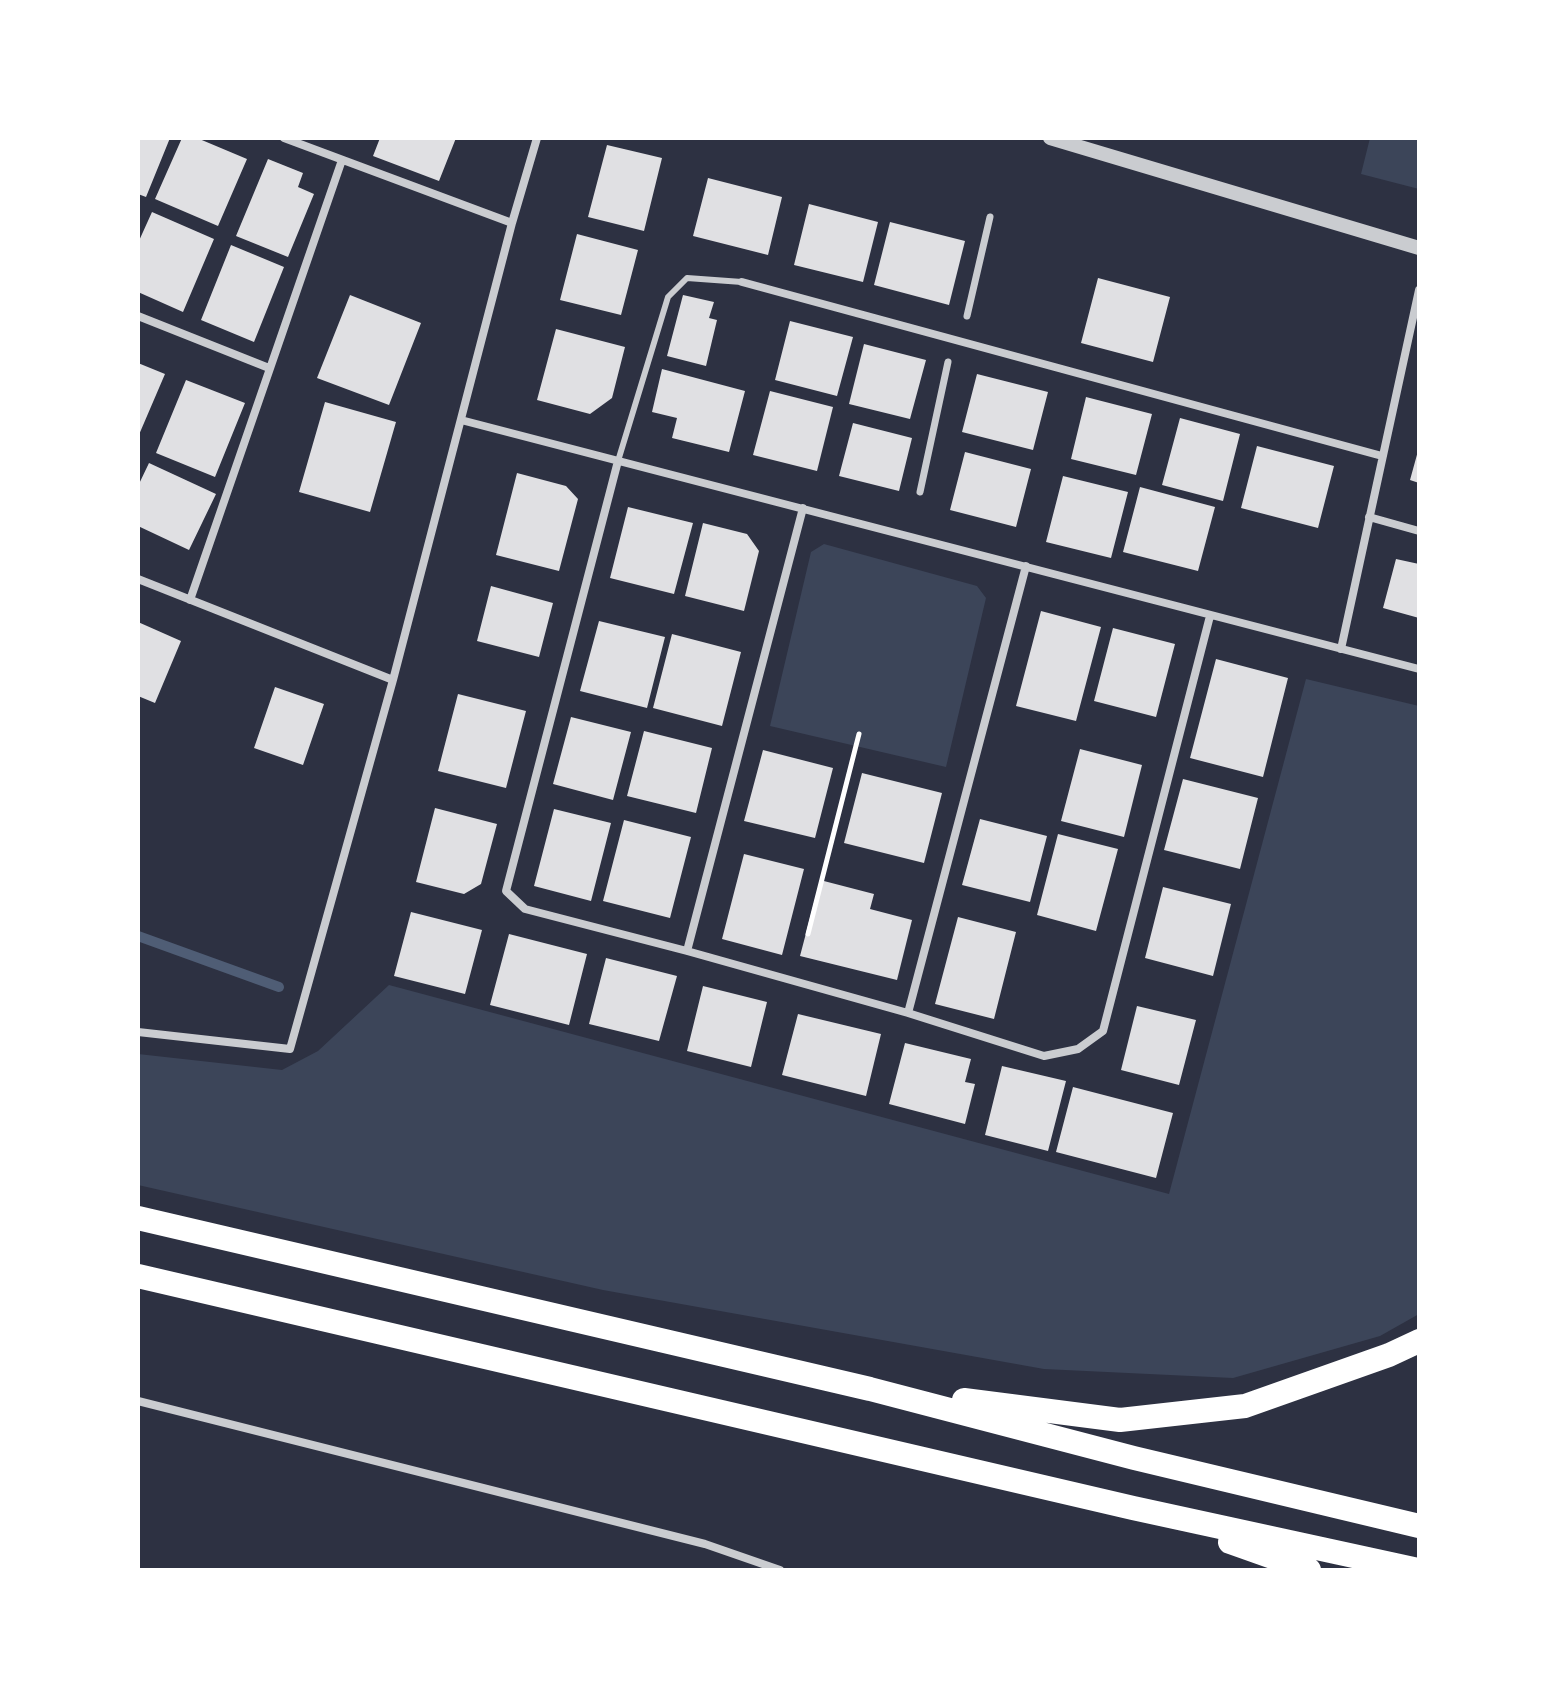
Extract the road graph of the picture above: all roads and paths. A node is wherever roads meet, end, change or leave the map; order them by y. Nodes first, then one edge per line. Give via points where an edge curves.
1 (284, 138) edge
2 (537, 138) edge
3 (1050, 138) edge
4 (342, 160) junction
5 (990, 217) dead end
6 (512, 223) junction
7 (1419, 248) edge
8 (742, 282) joint
9 (1419, 290) edge
10 (138, 316) edge
11 (967, 316) dead end
12 (948, 362) dead end
13 (269, 368) junction
14 (461, 420) junction
15 (1382, 456) junction
16 (618, 461) junction
17 (920, 492) dead end
18 (803, 508) junction
19 (1369, 517) junction
20 (1419, 531) edge
21 (1026, 566) junction
22 (138, 579) edge
23 (190, 600) junction
24 (1210, 616) junction
25 (1341, 649) junction
26 (1419, 669) edge
27 (393, 680) junction
28 (859, 734) dead end
29 (808, 934) dead end
30 (687, 951) junction
31 (908, 1013) junction
32 (138, 1032) edge
33 (138, 1218) edge
34 (138, 1276) edge
35 (1419, 1341) edge
36 (870, 1389) junction
37 (138, 1401) edge
38 (1133, 1508) junction
39 (1419, 1526) edge
40 (780, 1570) edge
41 (1309, 1570) edge
42 (1418, 1570) edge

1 - 4 street
2 - 6 street
3 - 7 street
4 - 6 street
4 - 13 street
5 - 11 street
6 - 14 street
8 - 15 street
8 - 16 lane via 687,278 668,297
9 - 15 street
10 - 13 street
12 - 17 street
13 - 23 street
14 - 16 street
14 - 27 street
15 - 19 street
16 - 18 street
16 - 30 street via 506,891 525,909
18 - 21 street
18 - 30 street
19 - 20 street
19 - 25 street
21 - 24 street
21 - 31 street
22 - 23 street
23 - 27 street
24 - 25 street
24 - 31 street via 1103,1031 1078,1049 1044,1056
25 - 26 street
27 - 32 street via 290,1049
28 - 29 path
30 - 31 street
33 - 36 highway
34 - 38 highway
35 - 36 highway via 1245,1406 1120,1420
36 - 39 highway
37 - 40 street via 705,1544
38 - 41 highway
38 - 42 highway

